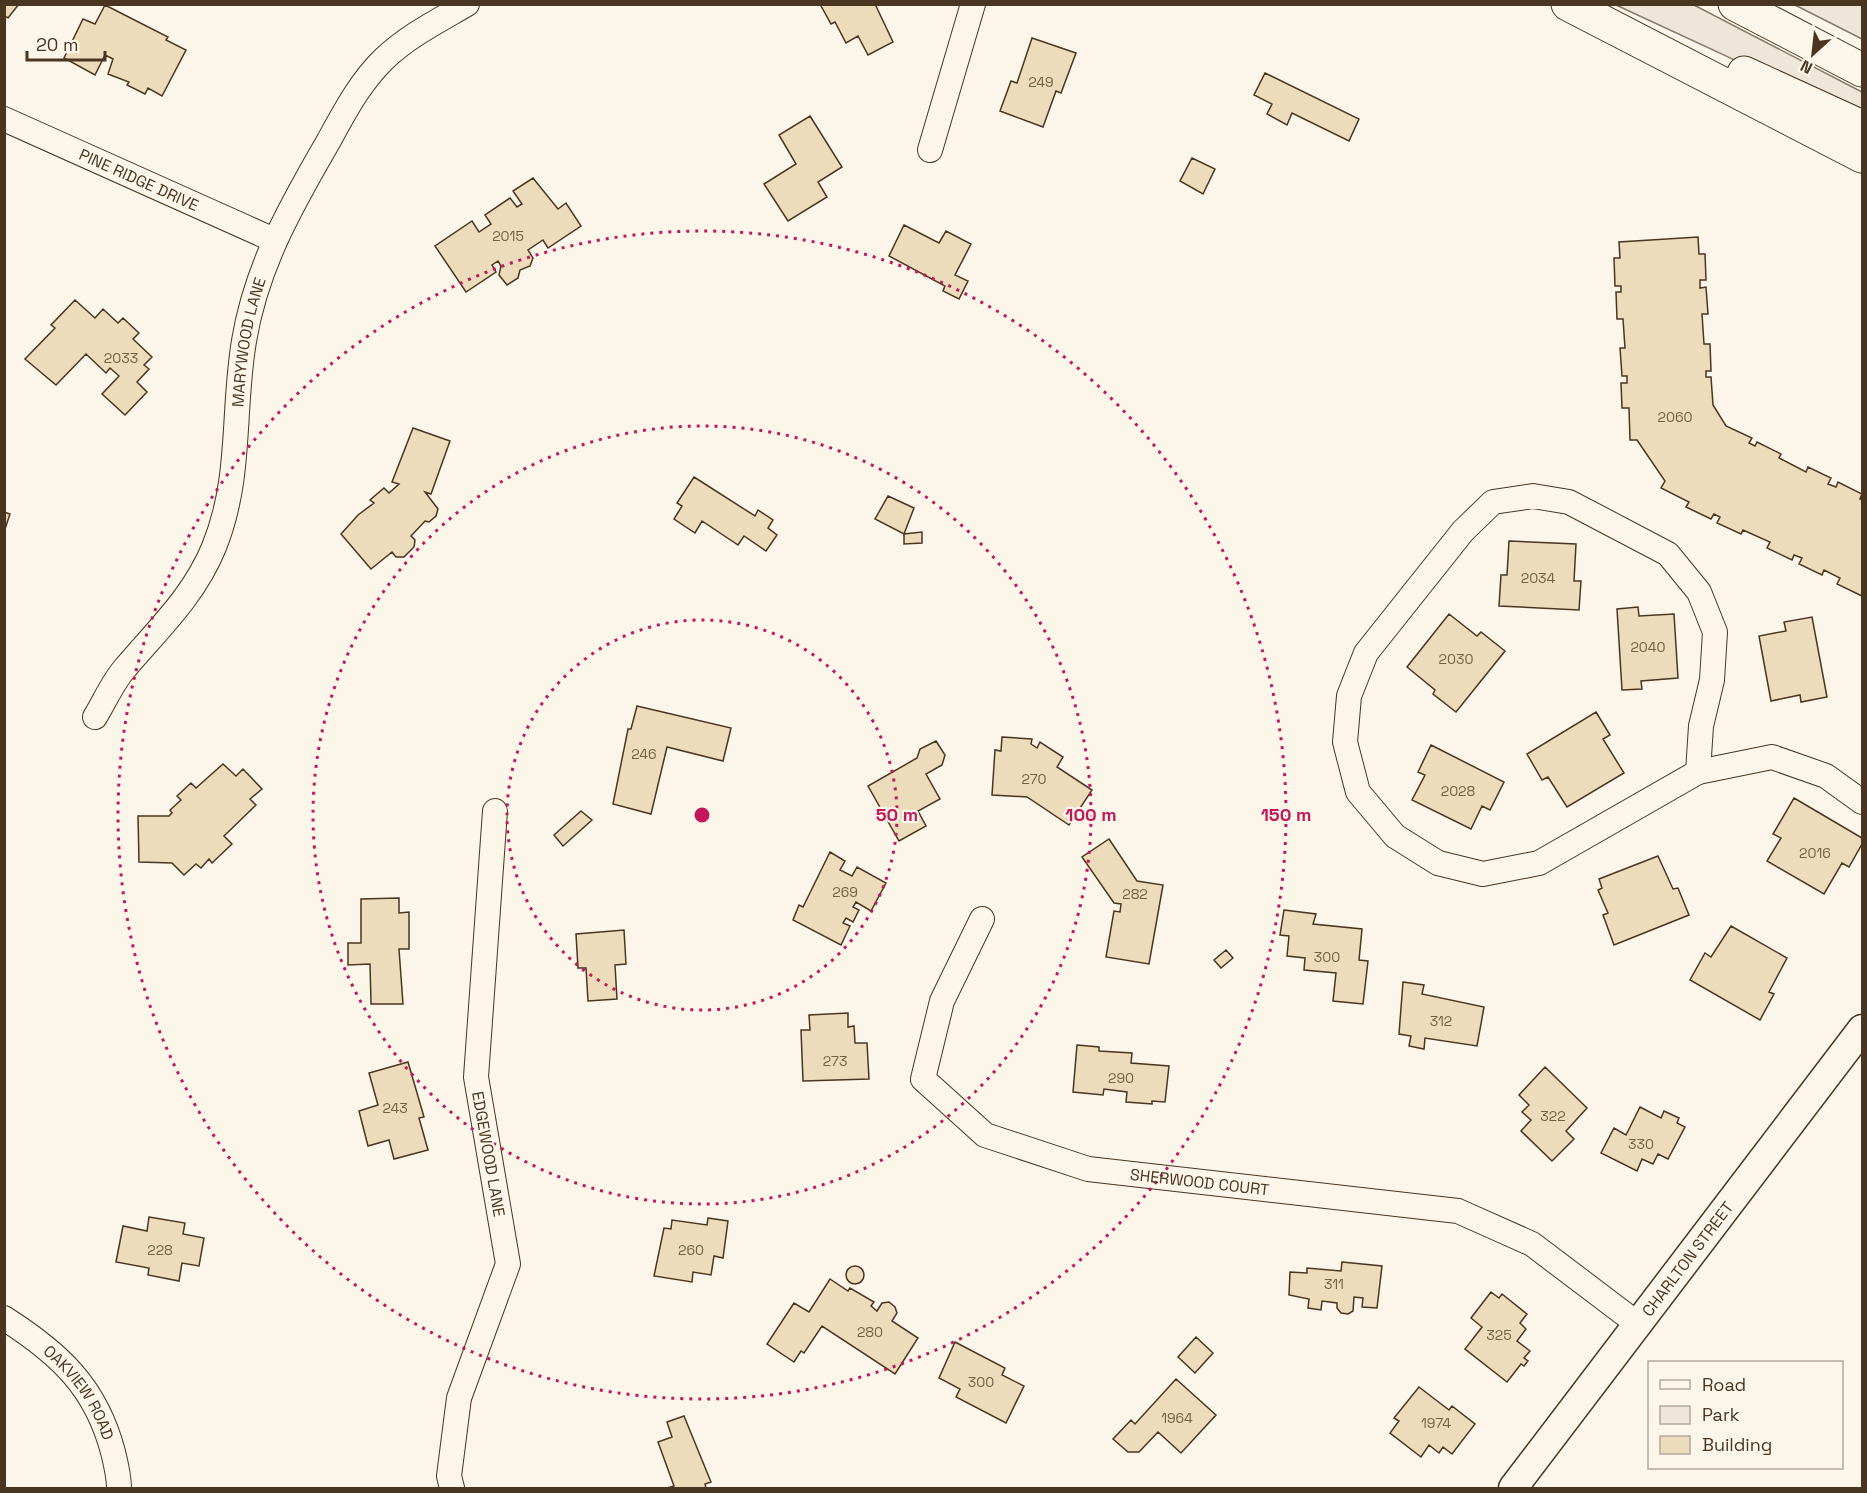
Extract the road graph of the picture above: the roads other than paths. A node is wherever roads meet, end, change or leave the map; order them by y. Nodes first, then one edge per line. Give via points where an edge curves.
1 (467, 4) edge
2 (973, 4) edge
3 (1735, 4) edge
4 (1570, 6) edge
5 (1863, 70) edge
6 (4, 119) edge
7 (1863, 127) edge
8 (930, 150) dead end
9 (1863, 156) edge
10 (274, 240) junction
11 (95, 717) dead end
12 (1698, 772) junction
13 (1863, 802) edge
14 (495, 811) dead end
15 (982, 919) dead end
16 (1863, 1029) edge
17 (4, 1318) edge
18 (1639, 1324) junction
19 (119, 1488) edge
20 (452, 1488) edge
21 (1513, 1488) edge

1 - 10 street, MARYWOOD LANE via 402,43 366,79
2 - 8 street
3 - 5 highway
4 - 7 highway via 1762,80
4 - 9 highway
6 - 10 street, PINE RIDGE DRIVE
10 - 11 street, MARYWOOD LANE via 254,295 243,342 234,477 214,548 190,593 124,668
12 - 12 street via 1715,632 1699,592 1668,555 1569,502 1533,496 1493,502 1463,531 1366,653 1349,696 1345,742 1358,792 1395,836 1438,863 1483,874 1539,863
12 - 13 street via 1772,757 1826,776
14 - 20 street, EDGEWOOD LANE via 476,1077 508,1263 459,1398 449,1476
15 - 18 street, SHERWOOD COURT via 942,1001 923,1079 985,1134 1088,1169 1458,1211 1532,1244
16 - 18 street, CHARLTON STREET
17 - 19 street, OAKVIEW ROAD via 37,1338 77,1374 106,1423
18 - 21 street, CHARLTON STREET

